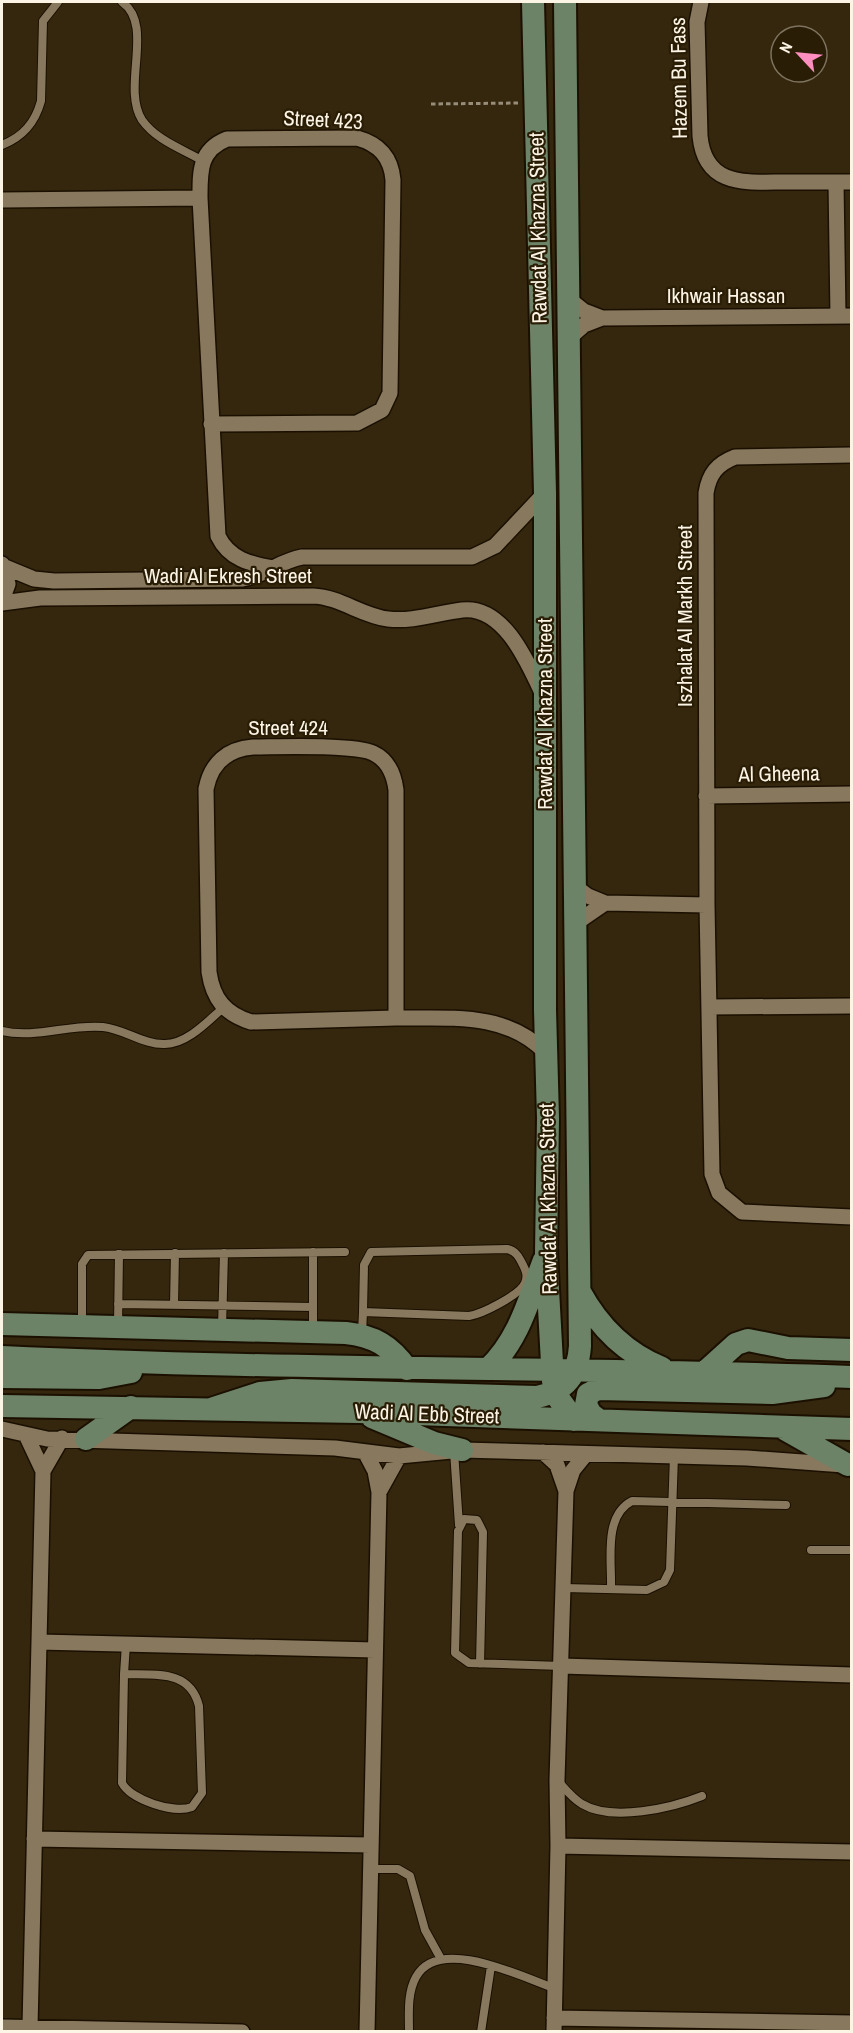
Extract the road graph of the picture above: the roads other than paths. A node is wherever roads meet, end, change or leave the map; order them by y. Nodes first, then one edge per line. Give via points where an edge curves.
1 (58, 2) edge
2 (122, 2) edge
3 (533, 2) edge
4 (564, 2) edge
5 (701, 2) edge
6 (2, 145) edge
7 (203, 161) junction
8 (836, 182) junction
9 (852, 182) edge
10 (200, 198) junction
11 (2, 200) edge
12 (569, 299) junction
13 (845, 316) edge
14 (602, 318) junction
15 (569, 338) junction
16 (211, 424) junction
17 (852, 455) edge
18 (544, 493) junction
19 (3, 565) edge
20 (273, 568) junction
21 (2, 601) edge
22 (546, 702) junction
23 (852, 794) edge
24 (706, 796) junction
25 (573, 885) junction
26 (604, 903) junction
27 (707, 904) junction
28 (573, 925) junction
29 (852, 1006) edge
30 (709, 1007) junction
31 (223, 1008) junction
32 (545, 1010) junction
33 (396, 1018) junction
34 (513, 1029) junction
35 (2, 1031) edge
36 (545, 1052) junction
37 (576, 1118) junction
38 (549, 1119) junction
39 (852, 1217) edge
40 (313, 1252) junction
41 (345, 1252) dead end
42 (175, 1253) junction
43 (224, 1253) junction
44 (546, 1253) junction
45 (119, 1254) junction
46 (579, 1291) junction
47 (118, 1304) junction
48 (174, 1305) junction
49 (223, 1306) junction
50 (313, 1307) junction
51 (363, 1312) junction
52 (2, 1324) edge
53 (82, 1326) junction
54 (118, 1327) junction
55 (222, 1330) junction
56 (313, 1332) junction
57 (362, 1335) junction
58 (852, 1350) edge
59 (2, 1357) edge
60 (152, 1364) junction
61 (407, 1369) junction
62 (488, 1369) junction
63 (577, 1370) junction
64 (668, 1371) junction
65 (705, 1372) junction
66 (2, 1377) edge
67 (852, 1378) edge
68 (554, 1381) junction
69 (2, 1406) edge
70 (130, 1407) junction
71 (214, 1408) junction
72 (359, 1412) junction
73 (574, 1419) junction
74 (599, 1420) junction
75 (2, 1429) edge
76 (785, 1429) junction
77 (852, 1429) edge
78 (27, 1437) junction
79 (62, 1438) junction
80 (86, 1439) junction
81 (458, 1451) junction
82 (365, 1452) junction
83 (543, 1452) junction
84 (586, 1454) junction
85 (399, 1456) junction
86 (674, 1456) junction
87 (850, 1465) edge
88 (43, 1472) junction
89 (566, 1491) junction
90 (379, 1492) junction
91 (673, 1501) junction
92 (786, 1505) dead end
93 (459, 1525) junction
94 (811, 1550) dead end
95 (852, 1550) edge
96 (564, 1588) junction
97 (611, 1589) junction
98 (39, 1642) junction
99 (126, 1644) junction
100 (375, 1650) junction
101 (480, 1664) junction
102 (562, 1666) junction
103 (124, 1674) junction
104 (852, 1675) edge
105 (557, 1780) junction
106 (702, 1796) dead end
107 (34, 1839) junction
108 (371, 1845) junction
109 (558, 1846) junction
110 (852, 1852) edge
111 (370, 1869) junction
112 (441, 1959) junction
113 (491, 1966) junction
114 (556, 1989) junction
115 (852, 2023) edge
116 (554, 2025) edge
117 (2, 2027) edge
118 (30, 2027) junction
119 (242, 2031) edge
120 (367, 2031) edge
121 (408, 2031) edge
122 (481, 2031) edge

1 - 6 lane via 43,21 38,112 22,134
2 - 7 lane via 136,21 136,101 141,118 152,132
3 - 18 street, Rawdat Al Khazna Street
4 - 12 street, Rawdat Al Khazna Street
5 - 8 street, Hazem Bu Fass via 697,22 700,136 709,164 724,177 743,183
7 - 10 street
7 - 16 street, Street 423 via 210,149 227,139 357,138 383,152 393,180 390,393 382,410 357,423
8 - 9 street, Hazem Bu Fass
8 - 13 street
10 - 11 street
10 - 16 street
12 - 14 street, Ikhwair Hassan
12 - 15 street, Rawdat Al Khazna Street
13 - 14 street, Ikhwair Hassan
14 - 15 street, Ikhwair Hassan via 584,325
15 - 25 street, Rawdat Al Khazna Street
16 - 20 street via 218,536 223,546 240,559
17 - 24 street, Iszhalat Al Markh Street via 735,457 719,465 708,482
18 - 20 street via 495,546 472,557 302,558
18 - 22 street, Rawdat Al Khazna Street
19 - 20 street via 34,579 54,581 242,579
19 - 21 street via 8,584
21 - 22 street, Wadi Al Ekresh Street via 313,596 402,620 475,610 489,616 506,633
22 - 32 street, Rawdat Al Khazna Street
23 - 24 street, Al Gheena
24 - 27 street, Iszhalat Al Markh Street
25 - 26 street
25 - 28 street, Rawdat Al Khazna Street
26 - 27 street
26 - 28 street
27 - 30 street, Iszhalat Al Markh Street
28 - 37 street, Rawdat Al Khazna Street
29 - 30 street
30 - 39 street, Iszhalat Al Markh Street via 712,1174 719,1193 733,1207 752,1214
31 - 33 street via 237,1018 258,1023
31 - 33 street, Street 424 via 211,986 209,972 206,789 213,767 241,748 362,749 383,759 395,779
31 - 35 lane via 193,1033 165,1044 103,1027 25,1035
32 - 34 street via 535,1022
32 - 36 street, Rawdat Al Khazna Street
33 - 34 street via 480,1019
34 - 36 street
36 - 38 street, Rawdat Al Khazna Street
37 - 38 street
37 - 46 street, Rawdat Al Khazna Street
38 - 44 street, Rawdat Al Khazna Street
40 - 41 lane
40 - 43 lane
40 - 50 lane
42 - 43 lane
42 - 45 lane
42 - 48 lane
43 - 49 lane
44 - 62 street via 513,1340
44 - 68 street, Rawdat Al Khazna Street
45 - 47 lane
45 - 53 lane via 84,1257
46 - 63 street, Rawdat Al Khazna Street
46 - 64 street via 609,1334 637,1356
47 - 48 lane
47 - 54 lane
48 - 49 lane
49 - 50 lane
49 - 55 lane
50 - 56 lane
51 - 51 lane via 364,1260 375,1250 507,1249 518,1255 526,1271 521,1288 476,1315
51 - 57 lane
52 - 53 street
53 - 54 street
54 - 55 street
55 - 56 street
56 - 57 street
57 - 61 street via 388,1347
58 - 65 street via 788,1348 748,1340 736,1344
59 - 60 street, Wadi Al Ebb Street
60 - 61 street, Wadi Al Ebb Street
60 - 66 street via 99,1378
61 - 62 street, Wadi Al Ebb Street
62 - 68 street, Wadi Al Ebb Street
63 - 64 street
63 - 68 street via 565,1386
64 - 65 street
65 - 67 street
67 - 74 street via 805,1390 772,1393 598,1389 588,1394 586,1405
68 - 71 street via 528,1397 292,1390 260,1393
68 - 73 street, Rawdat Al Khazna Street
69 - 70 street, Wadi Al Ebb Street
70 - 71 street, Wadi Al Ebb Street
70 - 80 street
71 - 72 street, Wadi Al Ebb Street
72 - 73 street, Wadi Al Ebb Street
72 - 81 street
73 - 74 street, Wadi Al Ebb Street
74 - 76 street, Wadi Al Ebb Street
75 - 78 street
76 - 77 street, Wadi Al Ebb Street
76 - 87 street
78 - 79 street
78 - 88 street
79 - 80 street
79 - 88 street
80 - 82 street
81 - 83 street
81 - 85 street
81 - 93 lane
82 - 85 street
82 - 90 street via 375,1471
83 - 84 street
83 - 89 street via 557,1465
84 - 86 street
84 - 89 street via 573,1470
85 - 90 street
86 - 87 street
86 - 91 lane
88 - 98 street
89 - 96 street
90 - 100 street
91 - 92 lane
91 - 97 lane via 639,1500 620,1510 614,1523
91 - 97 lane via 668,1576 659,1586 647,1590
93 - 101 lane via 454,1647 463,1661
93 - 101 lane via 464,1519 477,1520 483,1532
94 - 95 lane
96 - 97 lane
96 - 102 street
98 - 99 street
98 - 107 street
99 - 100 street
99 - 103 lane
100 - 108 street
101 - 102 lane
102 - 104 street
102 - 105 street
103 - 103 lane via 122,1783 136,1796 174,1809 192,1807 202,1793 200,1706 195,1693 186,1682 173,1676
105 - 106 lane via 581,1804 602,1811 652,1809
105 - 109 street
107 - 108 street
107 - 118 street
108 - 111 street
109 - 110 street
109 - 114 street
111 - 112 lane via 398,1869 410,1876 425,1930
111 - 120 street
112 - 113 lane via 458,1958
112 - 121 lane via 422,1969 415,1978
113 - 114 lane
113 - 122 lane
114 - 116 street
115 - 116 street
117 - 118 street
118 - 119 street

